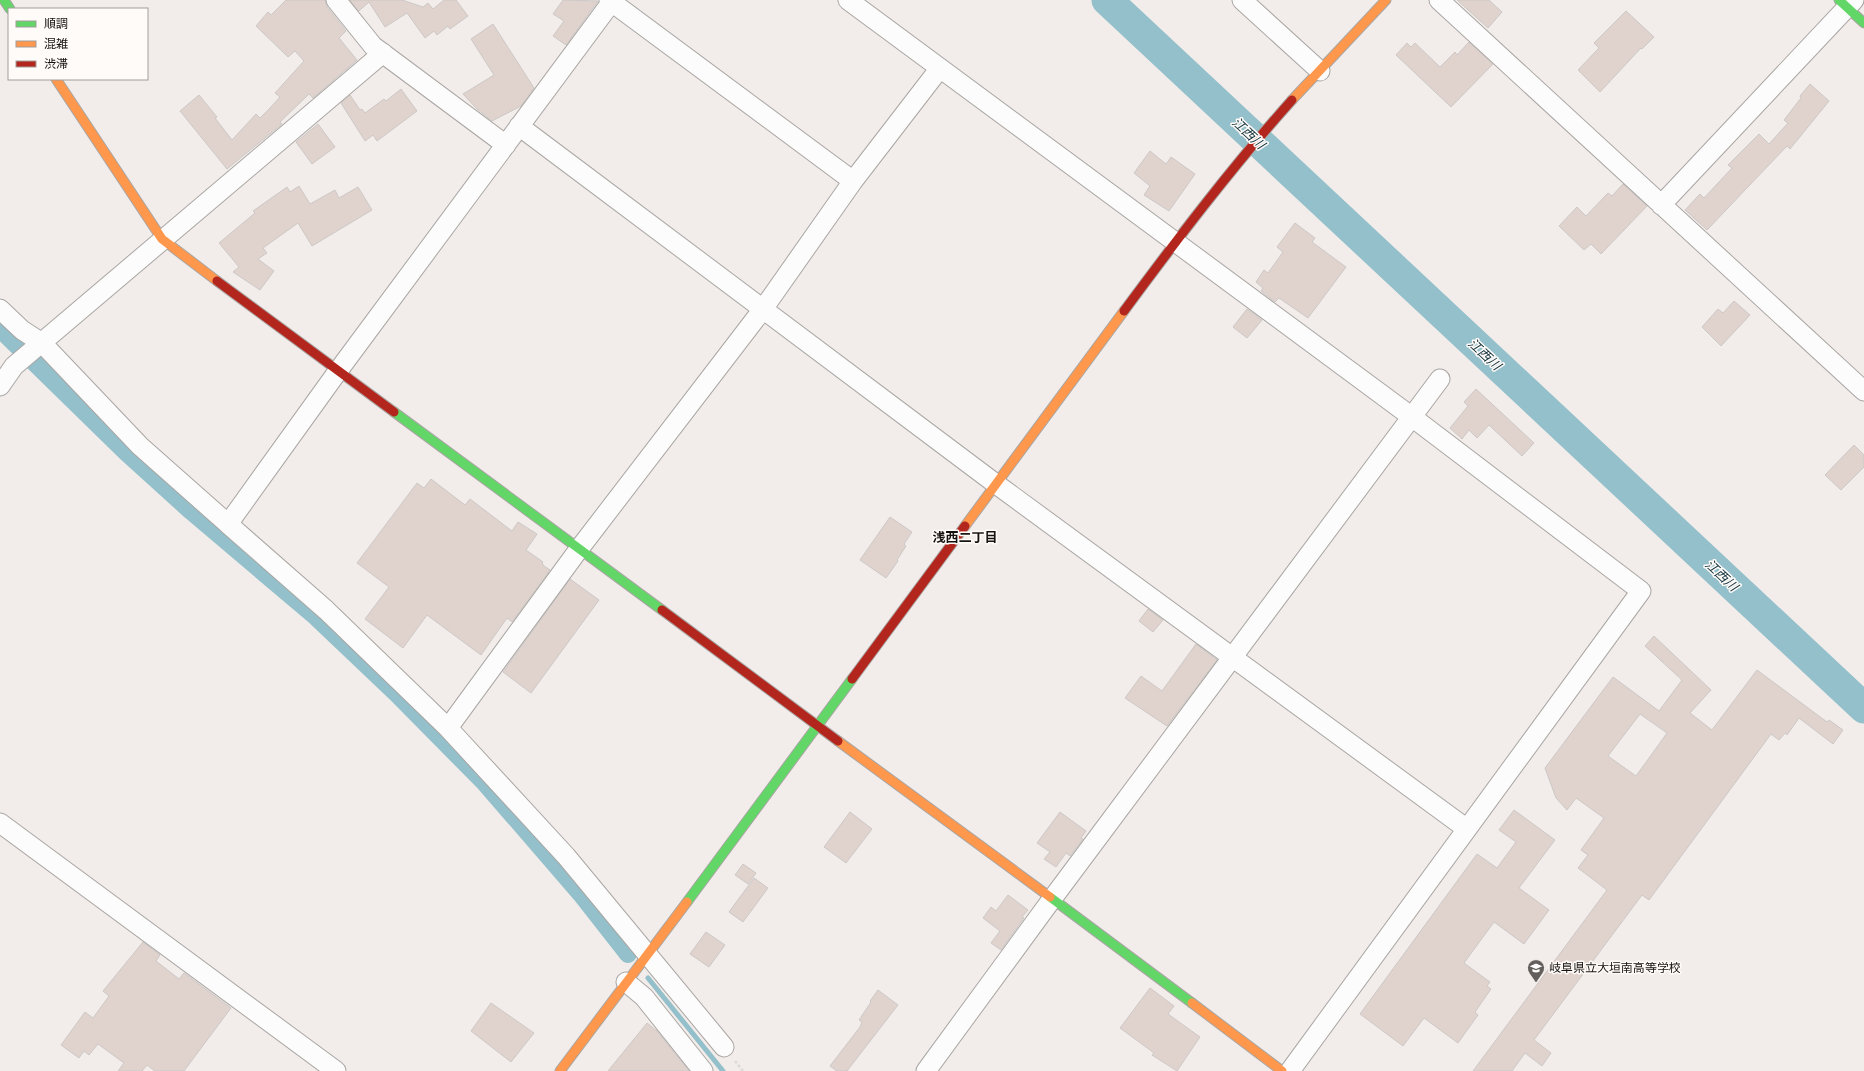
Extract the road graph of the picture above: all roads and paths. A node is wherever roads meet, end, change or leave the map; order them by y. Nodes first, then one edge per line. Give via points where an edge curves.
1 (336, 0) edge
2 (848, 0) edge
3 (1242, 0) edge
4 (1386, 0) edge
5 (1438, 0) edge
6 (611, 1) edge
7 (1847, 2) edge
8 (1864, 23) edge
9 (383, 53) junction
10 (940, 68) junction
11 (1315, 75) junction
12 (57, 80) edge
13 (519, 126) junction
14 (506, 145) junction
15 (853, 181) junction
16 (1661, 205) junction
17 (162, 239) junction
18 (1175, 242) junction
19 (763, 309) junction
20 (0, 310) edge
21 (41, 343) junction
22 (338, 371) junction
23 (1440, 378) dead end
24 (0, 386) edge
25 (1864, 391) edge
26 (1412, 417) junction
27 (996, 484) junction
28 (228, 524) junction
29 (578, 549) junction
30 (1232, 658) junction
31 (818, 726) junction
32 (448, 728) junction
33 (0, 823) edge
34 (1467, 829) junction
35 (1052, 899) junction
36 (647, 953) junction
37 (626, 982) junction
38 (724, 1047) dead end
39 (336, 1071) edge
40 (560, 1071) edge
41 (703, 1071) edge
42 (926, 1071) edge
43 (1282, 1071) edge
44 (1290, 1071) edge

1 - 9 street via 373,46
2 - 10 street
3 - 11 street
4 - 11 street
5 - 16 street
6 - 13 street
6 - 15 street
7 - 8 street
7 - 16 street
9 - 14 street
9 - 17 street
10 - 15 street
10 - 18 street
11 - 18 street via 1246,152
12 - 17 street
13 - 14 street
13 - 19 street
14 - 22 street
15 - 19 street
16 - 25 street
17 - 21 street
17 - 22 street
18 - 26 street
18 - 27 street
19 - 27 street
19 - 29 street
20 - 21 street
21 - 24 street via 14,366
21 - 28 street via 140,446
22 - 28 street
22 - 29 street
23 - 26 street
26 - 30 street
26 - 34 street via 1641,591
27 - 30 street
27 - 31 street
28 - 32 street via 326,610
29 - 31 street
29 - 32 street
30 - 34 street
30 - 35 street
31 - 35 street
31 - 36 street
32 - 36 street via 566,856
33 - 39 street
34 - 44 street
35 - 42 street
35 - 43 street
36 - 37 street
36 - 38 street
37 - 40 street
37 - 41 street via 644,997

